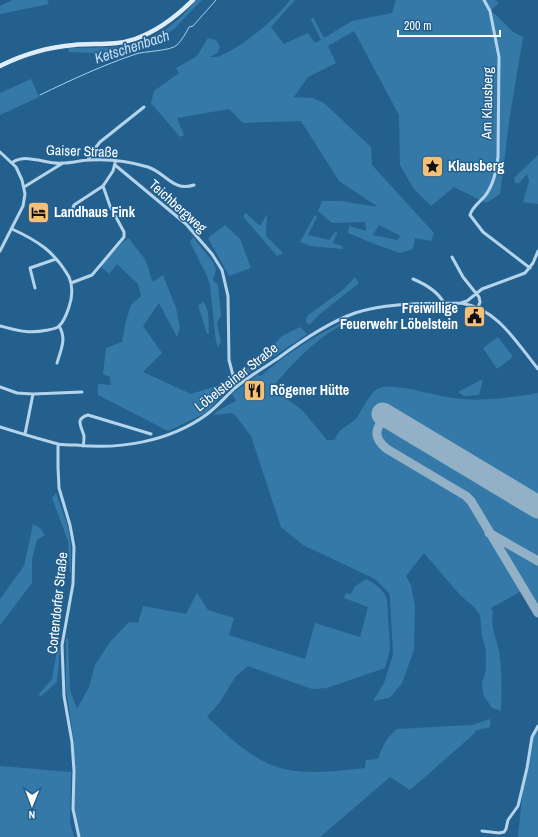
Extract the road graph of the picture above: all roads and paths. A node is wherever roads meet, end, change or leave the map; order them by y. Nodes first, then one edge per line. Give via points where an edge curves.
1 (193, 0) edge
2 (484, 0) edge
3 (0, 66) edge
4 (144, 106) dead end
5 (0, 152) edge
6 (88, 160) junction
7 (13, 162) junction
8 (63, 163) junction
9 (115, 163) junction
10 (194, 185) dead end
11 (103, 186) junction
12 (24, 187) junction
13 (73, 208) dead end
14 (12, 228) junction
15 (0, 251) edge
16 (538, 251) edge
17 (452, 257) dead end
18 (56, 259) junction
19 (530, 268) junction
20 (413, 279) dead end
21 (71, 283) junction
22 (35, 288) dead end
23 (476, 293) junction
24 (460, 303) junction
25 (444, 304) junction
26 (478, 308) junction
27 (0, 326) edge
28 (59, 326) junction
29 (57, 363) dead end
30 (538, 369) edge
31 (236, 387) junction
32 (0, 388) edge
33 (82, 392) dead end
34 (33, 394) junction
35 (0, 427) edge
36 (25, 434) junction
37 (151, 434) dead end
38 (58, 444) junction
39 (83, 446) junction
40 (538, 726) edge
41 (482, 831) dead end
42 (79, 837) edge

1 - 3 street via 171,20 134,40 65,46 21,57
2 - 19 street, Am Klausberg via 490,11 499,57 498,157 491,186 470,215 483,232
4 - 6 street via 100,142
5 - 7 street
6 - 8 street, Gaiser Straße
6 - 9 street, Gaiser Straße
7 - 8 street, Gaiser Straße via 24,158
7 - 12 street
8 - 12 street
9 - 10 street, Gaiser Straße via 148,167 178,186
9 - 11 street
9 - 31 street, Teichbergweg via 186,224 222,270 228,296 229,360
11 - 13 street
11 - 21 street via 124,237 92,275
12 - 14 street via 23,206
14 - 15 street
14 - 18 street via 42,245
16 - 19 street
17 - 23 street via 462,277
18 - 21 street
18 - 22 street via 30,268
19 - 23 street, Löbelsteiner Straße via 520,275
20 - 25 street via 440,297
21 - 28 street via 70,302
23 - 24 street, Löbelsteiner Straße
23 - 26 street via 480,300
24 - 25 street, Löbelsteiner Straße
24 - 26 street
25 - 31 street, Löbelsteiner Straße via 389,306 368,309 346,317 317,331
26 - 30 street via 505,327
27 - 28 street via 33,333
28 - 29 street via 64,345
31 - 39 street, Löbelsteiner Straße via 206,415 163,436 119,446
32 - 34 street
33 - 34 street
34 - 36 street
35 - 36 street, Löbelsteiner Straße
36 - 38 street, Löbelsteiner Straße
37 - 39 street via 88,415 82,417 80,422 84,437
38 - 39 street, Löbelsteiner Straße
38 - 42 street, Cortendorfer Straße via 59,488 74,547 72,584 62,645 64,696 74,771 73,809
40 - 41 street via 532,738 518,806 508,820 506,829 499,833

